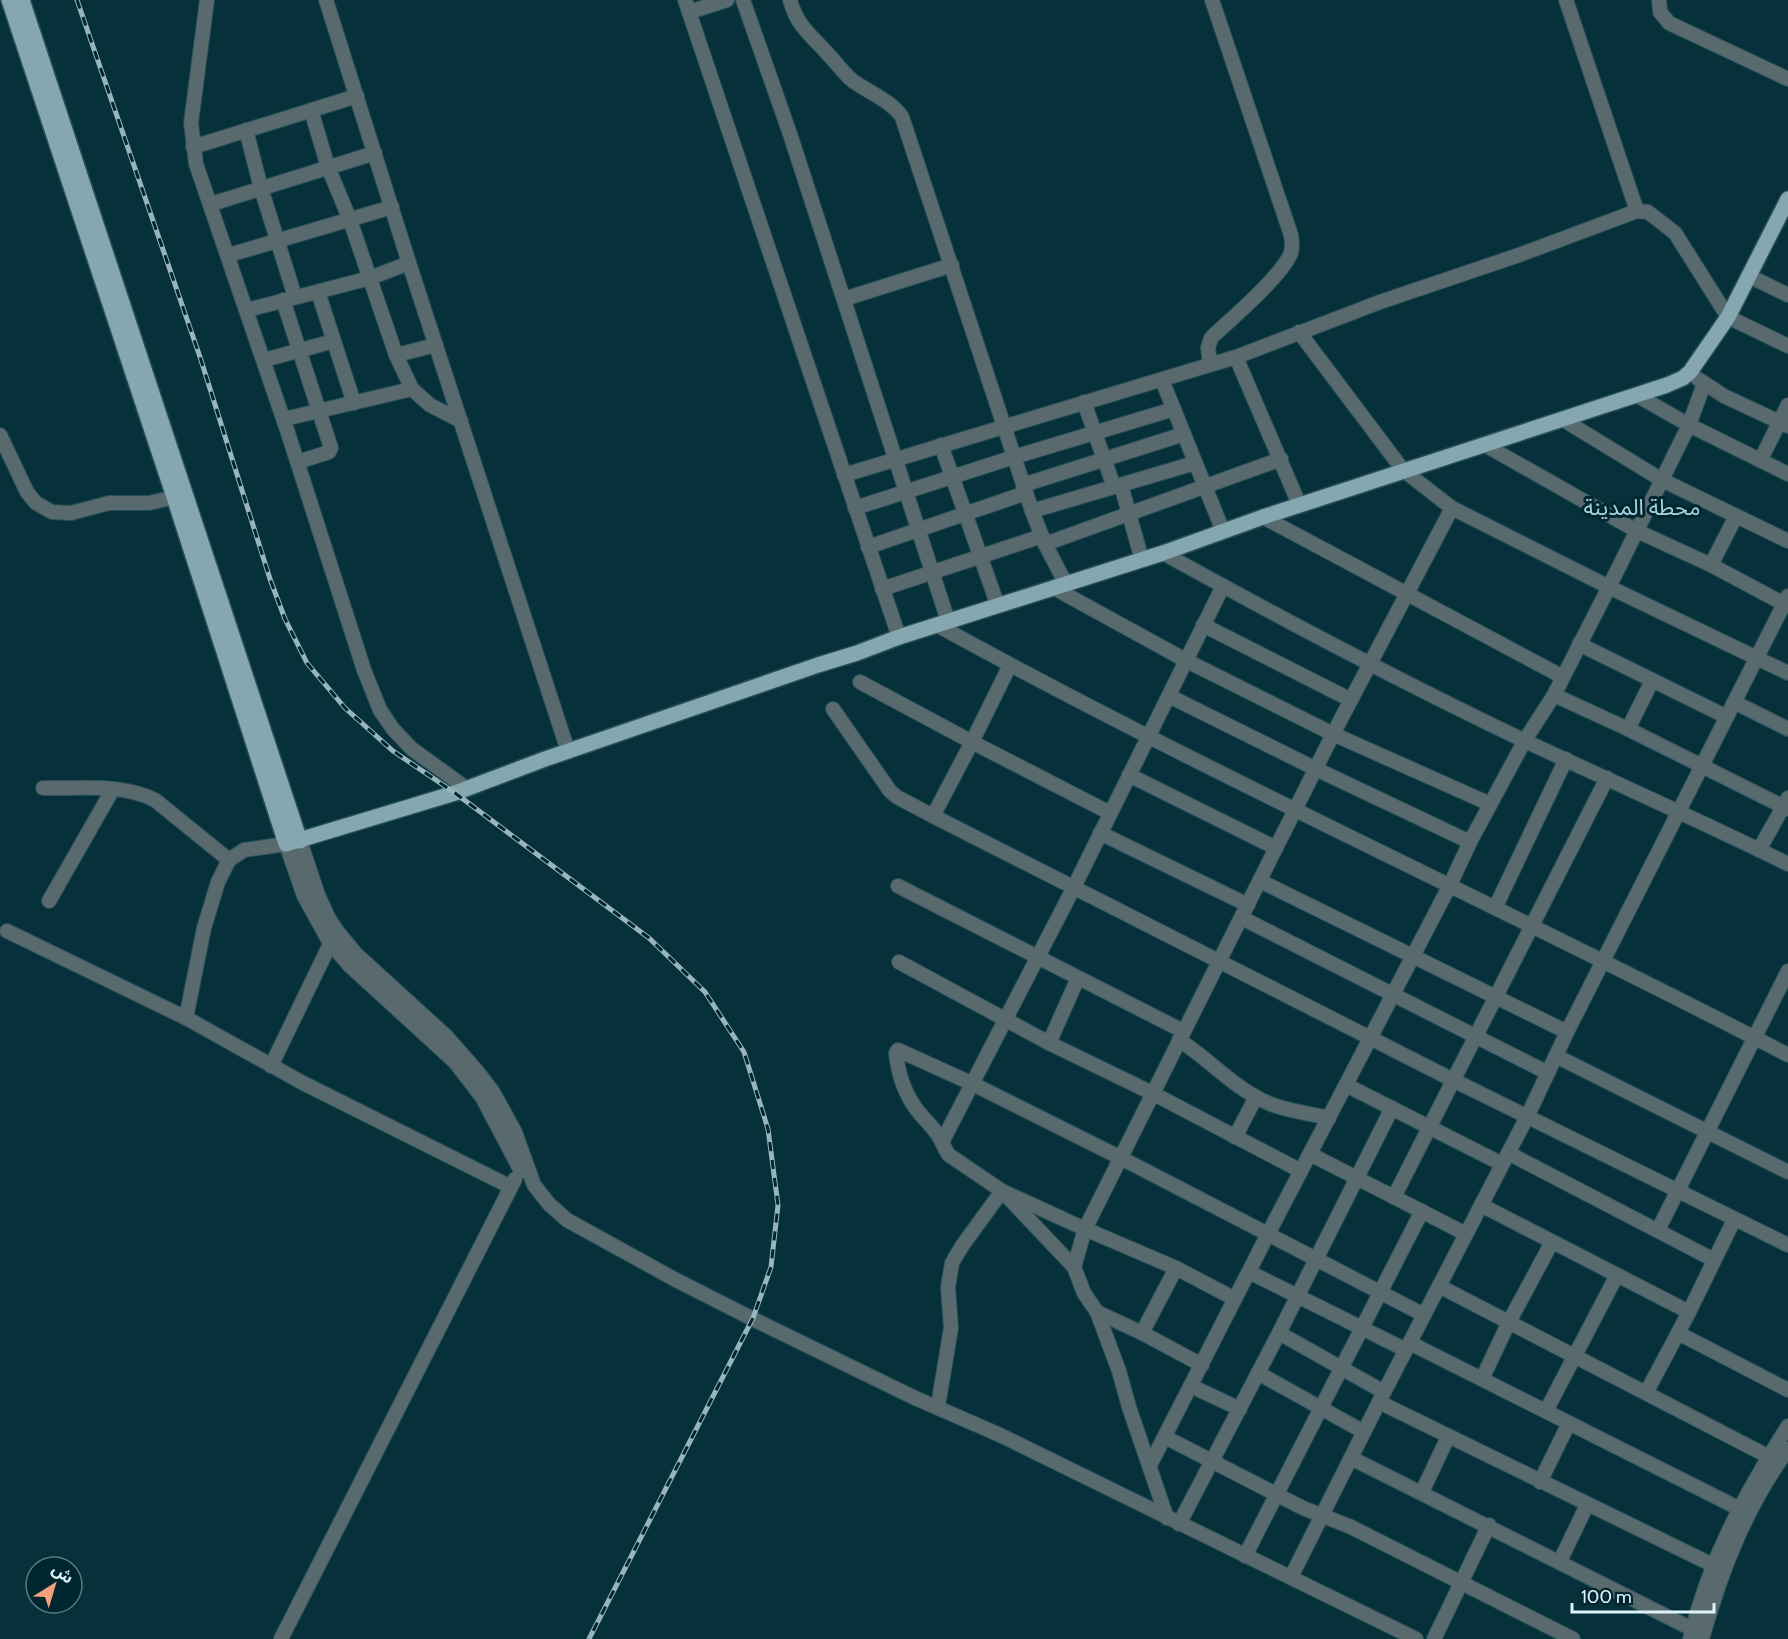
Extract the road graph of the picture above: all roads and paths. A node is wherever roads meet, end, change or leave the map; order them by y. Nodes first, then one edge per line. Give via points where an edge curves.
1 (9, 0) edge
2 (22, 0) edge
3 (207, 0) edge
4 (326, 0) edge
5 (727, 0) edge
6 (743, 0) edge
7 (790, 0) edge
8 (1212, 0) edge
9 (1566, 0) edge
10 (1659, 0) edge
11 (687, 6) edge
12 (1788, 79) edge
13 (357, 96) junction
14 (310, 110) junction
15 (246, 130) junction
16 (193, 147) junction
17 (375, 153) junction
18 (328, 167) junction
19 (261, 188) junction
20 (1788, 199) edge
21 (211, 204) junction
22 (392, 207) junction
23 (1637, 211) junction
24 (1784, 218) edge
25 (350, 220) junction
26 (278, 241) junction
27 (229, 255) junction
28 (409, 263) junction
29 (952, 265) junction
30 (1749, 276) junction
31 (370, 278) junction
32 (318, 292) junction
33 (1788, 294) edge
34 (289, 298) junction
35 (844, 299) junction
36 (247, 310) junction
37 (1728, 317) junction
38 (1299, 332) junction
39 (334, 341) junction
40 (436, 345) junction
41 (1788, 346) edge
42 (299, 351) junction
43 (396, 355) junction
44 (1236, 357) junction
45 (264, 360) junction
46 (1210, 363) junction
47 (1690, 372) junction
48 (1162, 380) junction
49 (1704, 384) junction
50 (412, 389) junction
51 (1638, 396) junction
52 (1084, 402) junction
53 (354, 403) junction
54 (1788, 405) edge
55 (1174, 409) junction
56 (320, 411) junction
57 (284, 419) junction
58 (1562, 419) junction
59 (461, 421) junction
60 (1784, 423) edge
61 (1004, 425) junction
62 (1689, 425) junction
63 (1094, 432) junction
64 (1184, 434) junction
65 (0, 435) edge
66 (941, 445) junction
67 (1485, 445) junction
68 (1014, 457) junction
69 (897, 458) junction
70 (1281, 459) junction
71 (1761, 459) junction
72 (1105, 461) junction
73 (298, 462) junction
74 (1195, 463) junction
75 (1403, 470) junction
76 (1788, 474) edge
77 (844, 475) junction
78 (952, 477) junction
79 (1662, 480) junction
80 (1118, 486) junction
81 (1205, 486) junction
82 (1025, 489) junction
83 (907, 491) junction
84 (180, 496) junction
85 (1299, 504) junction
86 (855, 508) junction
87 (1452, 508) junction
88 (1032, 511) junction
89 (965, 513) junction
90 (1128, 514) junction
91 (1263, 516) junction
92 (1736, 516) junction
93 (919, 530) junction
94 (1223, 531) junction
95 (1637, 531) junction
96 (1043, 540) junction
97 (1788, 541) edge
98 (868, 547) junction
99 (1163, 553) junction
100 (981, 556) junction
101 (1142, 560) junction
102 (1711, 565) junction
103 (933, 572) junction
104 (1060, 586) junction
105 (1223, 586) junction
106 (1609, 587) junction
107 (882, 589) junction
108 (1406, 594) junction
109 (1787, 602) edge
110 (998, 606) junction
111 (943, 623) junction
112 (1203, 625) junction
113 (899, 637) junction
114 (1579, 644) junction
115 (1756, 658) junction
116 (1187, 661) junction
117 (1370, 664) junction
118 (1010, 665) junction
119 (1788, 673) edge
120 (1563, 677) junction
121 (1652, 681) junction
122 (860, 682) dead end
123 (1554, 695) junction
124 (1169, 696) junction
125 (1351, 700) junction
126 (1734, 702) junction
127 (833, 709) dead end
128 (1726, 717) junction
129 (1628, 729) junction
130 (1788, 729) edge
131 (1333, 734) junction
132 (1149, 736) junction
133 (1525, 740) junction
134 (972, 741) junction
135 (568, 751) junction
136 (1566, 759) junction
137 (1702, 766) junction
138 (1316, 769) junction
139 (1129, 775) junction
140 (1607, 778) junction
141 (43, 788) dead end
142 (466, 788) junction
143 (113, 789) junction
144 (1490, 804) junction
145 (1786, 804) edge
146 (1296, 810) junction
147 (1679, 811) junction
148 (1110, 813) junction
149 (933, 816) junction
150 (1100, 833) junction
151 (293, 842) junction
152 (1470, 842) junction
153 (1276, 848) junction
154 (1759, 850) junction
155 (229, 860) junction
156 (1788, 864) edge
157 (1260, 881) junction
158 (1450, 885) junction
159 (898, 886) dead end
160 (1073, 889) junction
161 (49, 901) dead end
162 (1495, 908) junction
163 (1245, 911) junction
164 (1533, 927) junction
165 (7, 931) dead end
166 (333, 937) junction
167 (1412, 956) junction
168 (1038, 957) junction
169 (1220, 961) junction
170 (1604, 962) junction
171 (899, 963) dead end
172 (1788, 971) edge
173 (1078, 978) junction
174 (1393, 994) junction
175 (1496, 998) junction
176 (186, 1018) junction
177 (1006, 1020) junction
178 (1567, 1032) junction
179 (1181, 1036) junction
180 (1476, 1036) junction
181 (1371, 1038) junction
182 (1755, 1038) junction
183 (1048, 1042) junction
184 (1788, 1055) edge
185 (1556, 1056) junction
186 (271, 1066) junction
187 (1548, 1073) junction
188 (1453, 1080) junction
189 (973, 1084) junction
190 (1346, 1085) junction
191 (1152, 1093) junction
192 (1256, 1097) junction
193 (1392, 1108) junction
194 (1527, 1117) junction
195 (1329, 1118) junction
196 (1430, 1127) junction
197 (1708, 1132) junction
198 (1235, 1137) junction
199 (942, 1142) junction
200 (1310, 1154) junction
201 (1121, 1158) junction
202 (1505, 1159) junction
203 (524, 1170) junction
204 (1300, 1171) junction
205 (1788, 1172) edge
206 (1356, 1177) junction
207 (511, 1187) junction
208 (1002, 1191) junction
209 (1679, 1191) junction
210 (1394, 1197) junction
211 (1481, 1205) junction
212 (1422, 1211) junction
213 (1734, 1220) junction
214 (1085, 1229) junction
215 (1659, 1230) junction
216 (1268, 1234) junction
217 (1466, 1234) junction
218 (1552, 1242) junction
219 (1788, 1245) edge
220 (1316, 1260) junction
221 (1714, 1260) junction
222 (1074, 1267) junction
223 (1176, 1268) junction
224 (1249, 1272) junction
225 (1617, 1275) junction
226 (1439, 1286) junction
227 (1380, 1292) junction
228 (1297, 1297) junction
229 (1235, 1299) junction
230 (1097, 1312) junction
231 (1689, 1312) junction
232 (1424, 1315) junction
233 (1509, 1322) junction
234 (1360, 1329) junction
235 (1142, 1333) junction
236 (1279, 1333) junction
237 (1678, 1333) junction
238 (1408, 1346) junction
239 (1574, 1355) junction
240 (1202, 1365) junction
241 (1341, 1368) junction
242 (1258, 1373) junction
243 (1482, 1379) junction
244 (1191, 1386) junction
245 (1788, 1390) edge
246 (1646, 1393) junction
247 (1381, 1397) junction
248 (938, 1406) junction
249 (1239, 1408) junction
250 (1321, 1408) junction
251 (1546, 1411) junction
252 (1569, 1423) junction
253 (1788, 1426) edge
254 (1364, 1432) junction
255 (1164, 1437) junction
256 (1448, 1437) junction
257 (1788, 1449) edge
258 (1351, 1458) junction
259 (1774, 1459) junction
260 (1212, 1462) junction
261 (1150, 1466) junction
262 (1540, 1482) junction
263 (1422, 1492) junction
264 (1276, 1494) junction
265 (1587, 1505) junction
266 (1738, 1508) junction
267 (1322, 1516) junction
268 (1173, 1521) junction
269 (1489, 1526) junction
270 (1245, 1556) junction
271 (1560, 1561) junction
272 (1718, 1568) junction
273 (1291, 1577) junction
274 (1461, 1583) junction
275 (1695, 1636) edge
276 (281, 1639) edge
277 (1416, 1639) edge
278 (1434, 1639) edge
279 (1572, 1639) edge

1 - 84 main road
2 - 84 main road
3 - 16 street via 193,97
4 - 13 street
5 - 11 street
6 - 35 street
7 - 29 street via 802,27 841,69 902,117
8 - 46 street via 1292,247 1287,261 1272,278 1211,338
9 - 23 street
10 - 12 street via 1660,12 1669,23
11 - 77 street
13 - 14 street
13 - 17 street
14 - 15 street
14 - 18 street
15 - 16 street
15 - 19 street
16 - 21 street
17 - 18 street
17 - 22 street
18 - 19 street
18 - 25 street
19 - 21 street
19 - 26 street
20 - 24 main road
21 - 27 street
22 - 25 street
22 - 28 street
23 - 37 street via 1648,212 1675,233
23 - 38 street
24 - 30 main road
25 - 26 street
25 - 31 street
26 - 27 street
26 - 34 street
27 - 36 street
28 - 31 street
28 - 40 street
29 - 35 street
29 - 61 street
30 - 33 street
30 - 37 main road
31 - 32 street
31 - 43 street
32 - 34 street
32 - 39 street
34 - 36 street
34 - 42 street
35 - 69 street
36 - 45 street
37 - 41 street
37 - 47 main road
38 - 44 street
38 - 75 street
39 - 42 street
39 - 53 street
40 - 43 street
40 - 59 street
42 - 45 street
42 - 56 street
43 - 50 street
44 - 46 street
44 - 70 street
45 - 57 street
46 - 48 street
47 - 49 street
47 - 51 main road via 1676,382
48 - 52 street
48 - 55 street
49 - 60 street
49 - 62 street
50 - 53 street
50 - 59 street via 430,405
51 - 58 main road
51 - 62 street
52 - 61 street
52 - 63 street
53 - 56 street
54 - 60 street
55 - 63 street
55 - 64 street
56 - 57 street
56 - 73 street via 331,448
57 - 73 street
58 - 67 main road
58 - 79 street
59 - 135 street
60 - 71 street
61 - 66 street
61 - 68 street
62 - 71 street
62 - 79 street
63 - 68 street
63 - 72 street
64 - 72 street
64 - 74 street
65 - 84 street via 27,492 52,512 70,513 109,503 143,504
66 - 69 street
66 - 78 street
67 - 75 main road
67 - 95 street
68 - 78 street
68 - 82 street
69 - 77 street
69 - 83 street
70 - 81 street
70 - 85 street
71 - 76 street
72 - 80 street
72 - 82 street
73 - 142 street via 380,710 412,749
74 - 80 street
74 - 81 street
75 - 85 main road
75 - 87 street
77 - 86 street
78 - 83 street
78 - 89 street
79 - 92 street
79 - 95 street
80 - 88 street
80 - 90 street
81 - 90 street
81 - 94 street
82 - 88 street
82 - 89 street
83 - 86 street
83 - 93 street
84 - 151 main road
85 - 91 main road
86 - 98 street
87 - 106 street
87 - 108 street
88 - 96 street
89 - 93 street
89 - 100 street
90 - 96 street
90 - 101 street
91 - 94 main road
91 - 108 street
92 - 97 street
92 - 102 street
93 - 98 street
93 - 103 street
94 - 99 main road
95 - 102 street
95 - 106 street
96 - 100 street
96 - 104 street
98 - 107 street
99 - 101 main road
99 - 105 street
100 - 103 street
100 - 110 street
101 - 104 main road
102 - 109 street
103 - 107 street
103 - 111 street
104 - 110 main road
104 - 116 street
105 - 112 street
105 - 117 street
106 - 114 street
106 - 115 street
107 - 113 street
108 - 117 street
108 - 120 street
109 - 115 street
110 - 111 main road
111 - 113 main road
111 - 118 street
112 - 116 street
112 - 125 street
113 - 135 main road
114 - 120 street
114 - 121 street
115 - 119 street
115 - 126 street
116 - 124 street
116 - 131 street
117 - 125 street
117 - 133 street
118 - 132 street
118 - 134 street
120 - 123 street
121 - 128 street
121 - 129 street
122 - 134 street
123 - 129 street
123 - 133 street
124 - 132 street
124 - 138 street
125 - 131 street
126 - 128 street
126 - 130 street
127 - 149 street via 890,791
128 - 137 street
129 - 137 street
131 - 138 street
131 - 144 street
132 - 139 street
132 - 146 street
133 - 136 street
133 - 144 street
134 - 148 street
134 - 149 street
135 - 142 main road
136 - 140 street
136 - 162 street
137 - 145 street
137 - 147 street
138 - 146 street
138 - 152 street
139 - 148 street
139 - 153 street
140 - 147 street
140 - 164 street
141 - 143 street
142 - 151 main road
143 - 155 street via 155,800
143 - 161 street
144 - 152 street
145 - 154 street
146 - 153 street
146 - 158 street
147 - 154 street
147 - 170 street
148 - 150 street
149 - 160 street
150 - 160 street
150 - 163 street
151 - 155 street via 244,850
151 - 166 street via 329,919
152 - 158 street
153 - 157 street
154 - 156 street
155 - 176 street via 204,928
157 - 163 street
157 - 167 street
158 - 162 street
158 - 167 street
159 - 168 street
160 - 168 street
160 - 169 street
162 - 164 street
163 - 169 street
163 - 174 street
164 - 170 street
164 - 175 street
165 - 176 street
166 - 186 street
166 - 203 street via 446,1036 476,1070 515,1132
167 - 174 street
167 - 175 street
168 - 173 street
168 - 177 street
169 - 179 street
169 - 181 street
170 - 178 street
170 - 182 street
171 - 177 street
172 - 182 street
173 - 179 street
173 - 183 street
174 - 180 street
174 - 181 street
175 - 178 street
175 - 180 street
176 - 186 street
177 - 183 street
177 - 189 street
178 - 185 street
179 - 191 street
179 - 192 street
180 - 187 street
180 - 188 street
181 - 188 street
181 - 190 street
182 - 184 street
182 - 197 street
183 - 191 street
185 - 187 street
185 - 197 street
186 - 207 street
187 - 194 street
188 - 194 street
188 - 196 street
189 - 199 street
189 - 199 street via 903,1051 897,1052 909,1097
189 - 201 street
190 - 193 street
190 - 195 street
191 - 198 street
191 - 201 street
192 - 195 street via 1278,1107
192 - 198 street
193 - 196 street
193 - 206 street
194 - 202 street
194 - 209 street
195 - 200 street
196 - 202 street
196 - 210 street
197 - 205 street
197 - 209 street
198 - 204 street
199 - 208 street via 949,1155
200 - 204 street
200 - 206 street
201 - 214 street
201 - 216 street
202 - 211 street
202 - 215 street
203 - 207 street
203 - 248 street via 567,1220 676,1280
204 - 216 street
206 - 210 street
206 - 220 street
207 - 276 street
208 - 214 street
208 - 222 street
208 - 248 street via 952,1263 948,1287 951,1328
209 - 213 street
209 - 215 street
210 - 212 street
211 - 217 street
211 - 218 street
212 - 217 street
212 - 227 street
213 - 219 street
213 - 221 street
214 - 222 street
214 - 223 street
215 - 221 street
216 - 220 street
216 - 224 street
217 - 226 street
218 - 225 street
218 - 233 street
220 - 227 street
220 - 228 street
221 - 231 street
222 - 230 street
223 - 229 street
223 - 235 street
224 - 228 street
224 - 229 street
225 - 231 street
225 - 239 street
226 - 232 street
226 - 233 street
227 - 232 street
227 - 234 street
228 - 234 street
228 - 236 street
229 - 240 street
230 - 235 street
230 - 261 street
231 - 237 street
232 - 238 street
233 - 239 street
233 - 243 street
234 - 238 street
234 - 241 street
235 - 240 street
236 - 241 street
236 - 242 street
237 - 245 street
237 - 246 street
238 - 243 street
238 - 247 street
239 - 246 street
239 - 251 street
240 - 244 street
241 - 247 street
241 - 250 street
242 - 249 street
242 - 250 street
243 - 251 street
244 - 249 street
244 - 255 street
246 - 259 street
247 - 254 street
247 - 256 street
248 - 268 street
249 - 260 street
250 - 254 street
250 - 264 street
251 - 252 street
252 - 262 street
252 - 266 street
253 - 259 street
254 - 258 street
255 - 260 street
255 - 261 street
256 - 262 street
256 - 263 street
257 - 259 street
258 - 263 street
258 - 267 street
259 - 266 street
259 - 272 street
260 - 264 street
260 - 268 street
261 - 268 street
262 - 265 street
263 - 269 street
264 - 267 street
264 - 270 street
265 - 271 street
265 - 272 street
266 - 272 street
267 - 273 street
267 - 274 street
268 - 270 street
269 - 271 street
269 - 274 street
270 - 273 street
271 - 275 street
272 - 275 street
273 - 277 street
274 - 278 street
274 - 279 street

